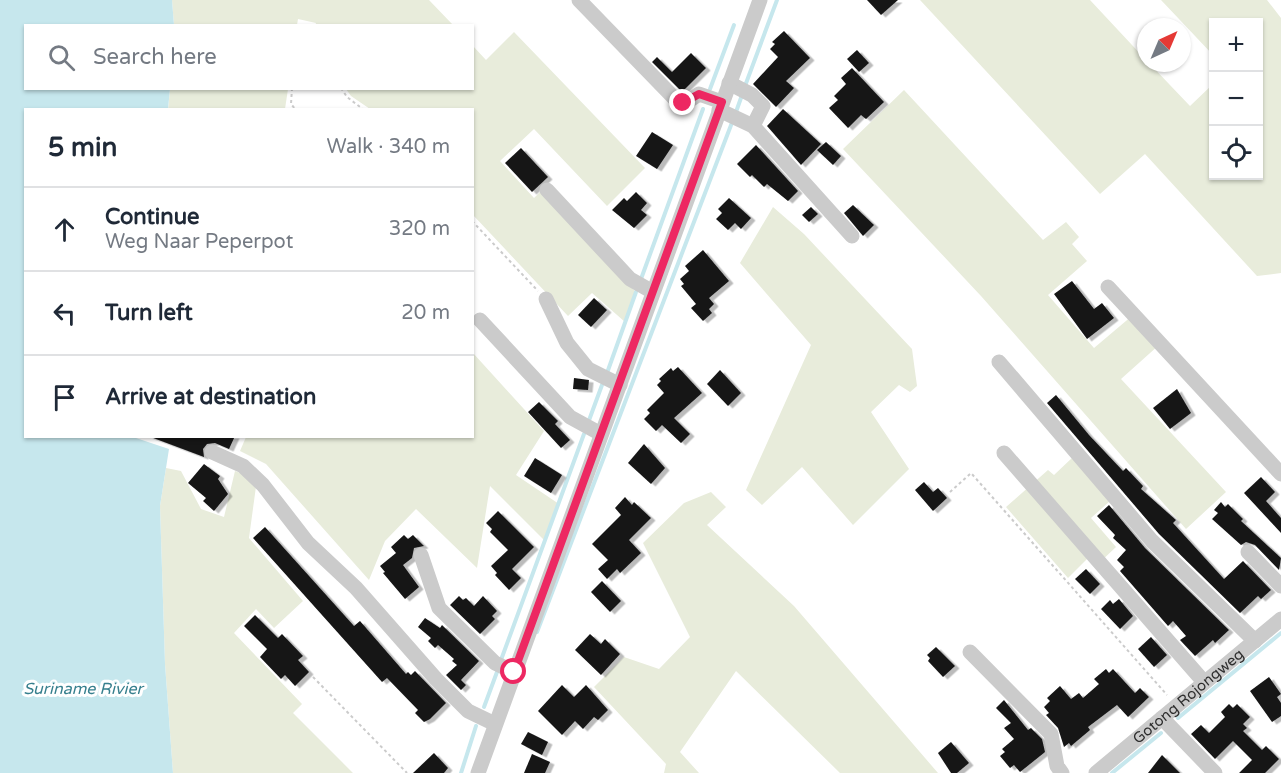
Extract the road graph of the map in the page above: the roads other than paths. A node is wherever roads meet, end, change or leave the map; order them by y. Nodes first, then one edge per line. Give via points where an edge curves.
1 (579, 0) edge
2 (760, 0) edge
3 (729, 83) junction
4 (720, 106) junction
5 (753, 126) junction
6 (547, 190) dead end
7 (852, 236) dead end
8 (1108, 287) dead end
9 (653, 292) junction
10 (546, 299) road end
11 (480, 320) dead end
12 (999, 362) dead end
13 (620, 385) junction
14 (601, 434) junction
15 (212, 452) dead end
16 (1004, 453) dead end
17 (1281, 474) edge
18 (1248, 552) dead end
19 (421, 555) dead end
20 (1281, 586) edge
21 (1281, 619) edge
22 (1255, 640) junction
23 (970, 652) dead end
24 (514, 672) junction
25 (1204, 682) junction
26 (1162, 718) junction
27 (495, 724) junction
28 (478, 773) edge
29 (1062, 773) edge
30 (1096, 773) edge
31 (1215, 773) edge

1 - 4 street via 678,102 687,102 699,94
2 - 3 street
3 - 4 street
3 - 5 street via 763,106
4 - 5 street
4 - 9 street
5 - 7 street
6 - 9 street via 627,276
8 - 17 street
9 - 13 street
10 - 13 street via 567,343 588,369
11 - 14 street via 570,417
12 - 22 street via 1152,541
13 - 14 street
14 - 24 street
15 - 27 street via 243,466 263,485 308,543 356,588 444,687 468,711
16 - 25 street
18 - 20 street
19 - 24 street via 439,608 495,663
21 - 22 street, Gotong Rojongweg
22 - 25 street, Gotong Rojongweg
23 - 29 street via 1051,734
24 - 27 street
25 - 26 street, Gotong Rojongweg
26 - 30 street, Gotong Rojongweg
26 - 31 street
27 - 28 street

